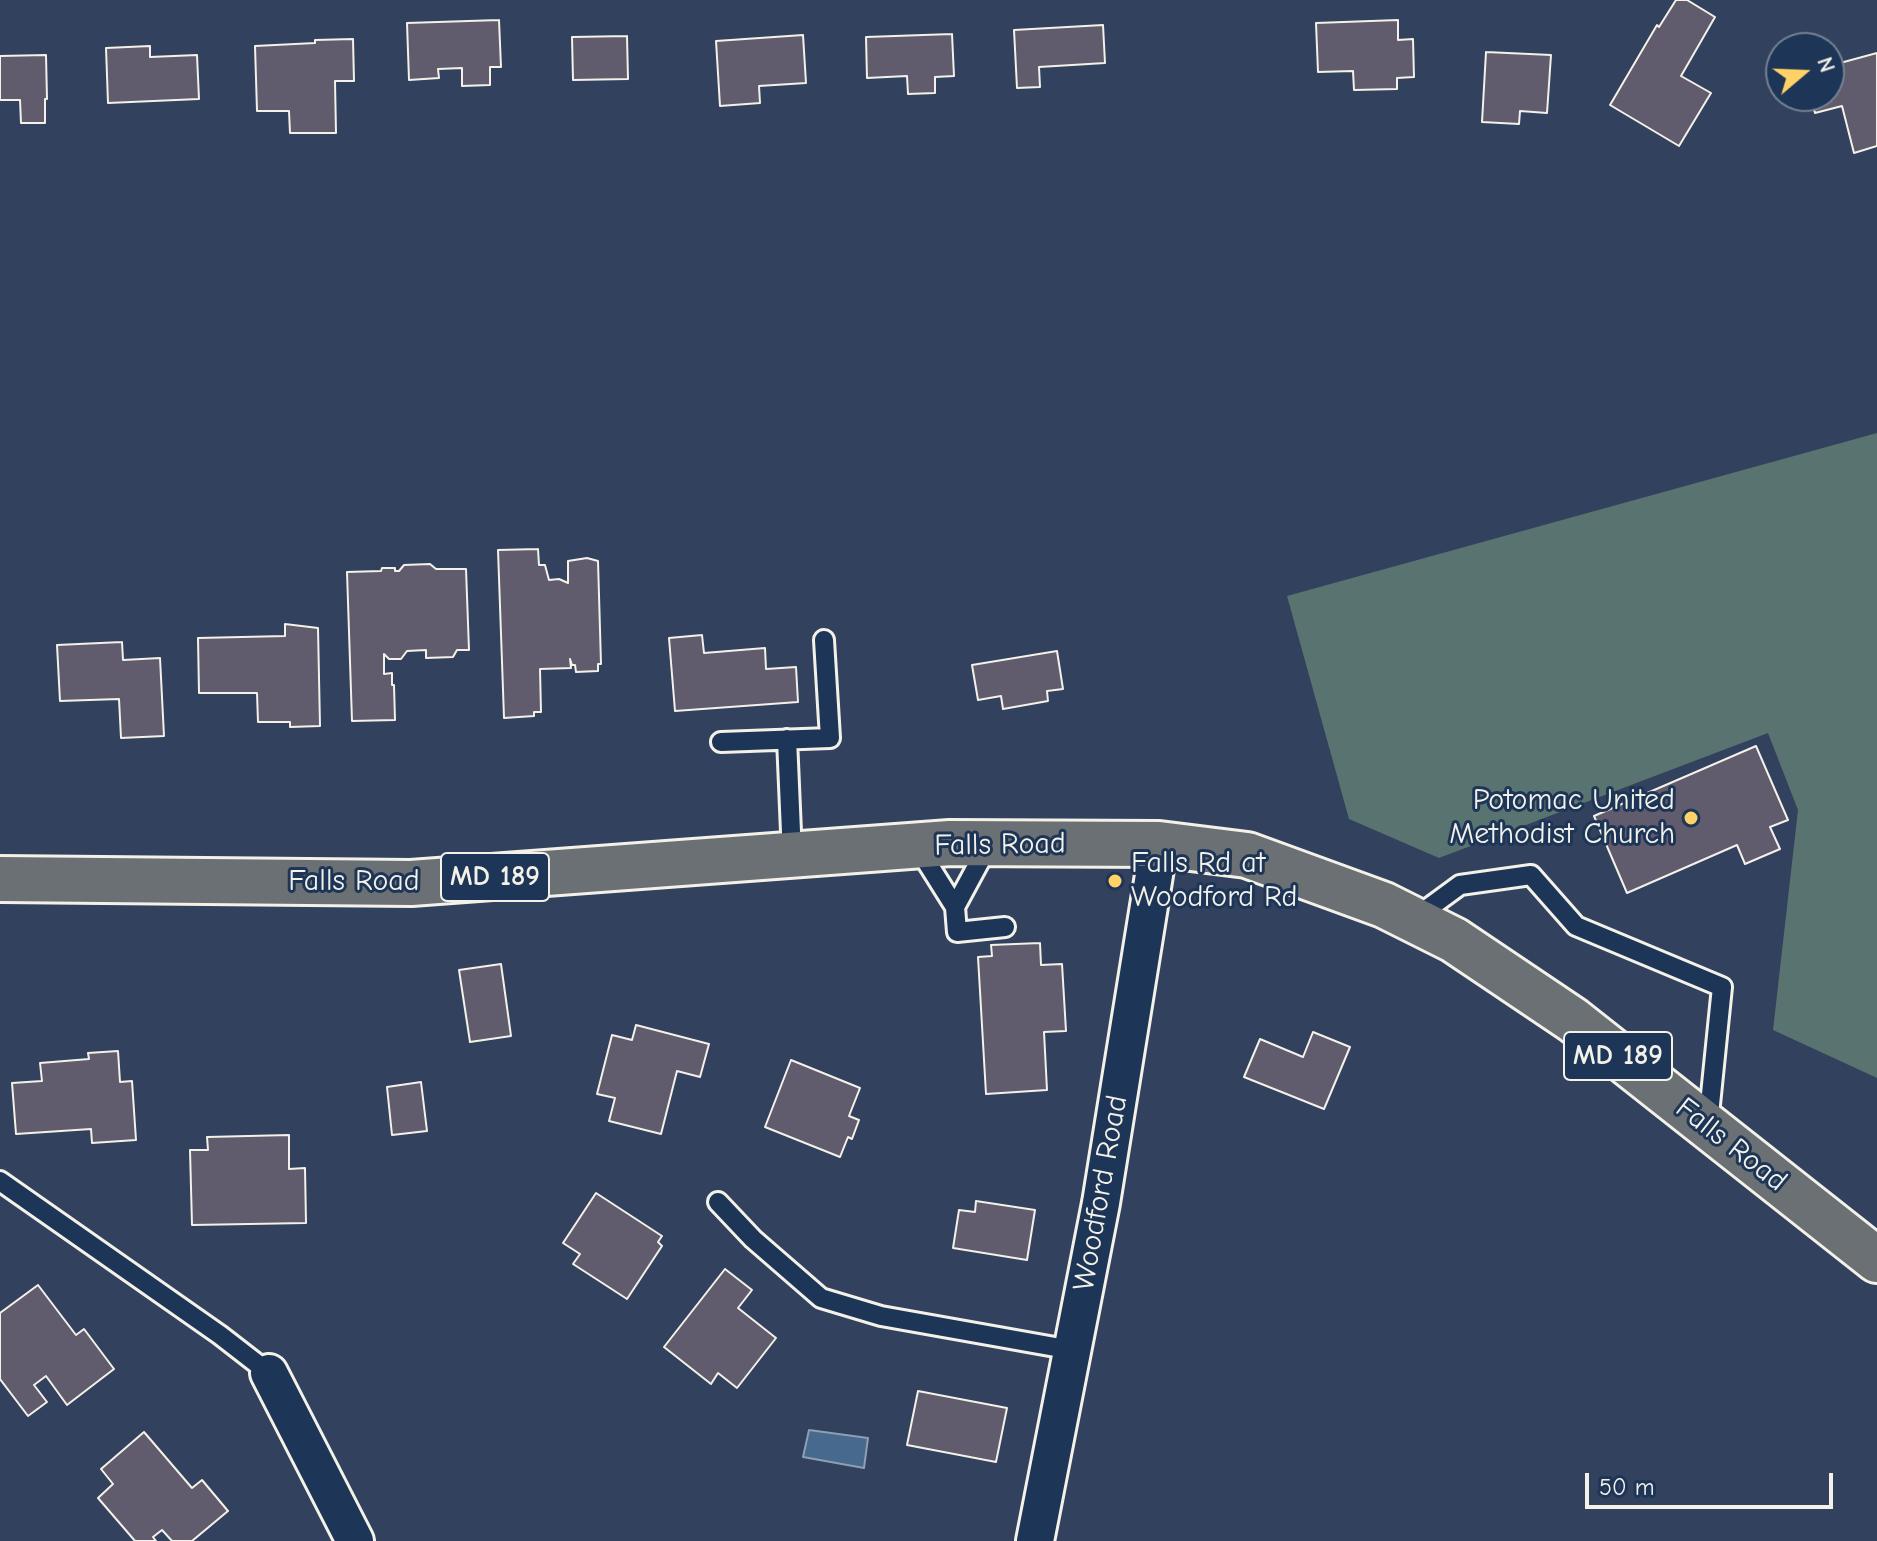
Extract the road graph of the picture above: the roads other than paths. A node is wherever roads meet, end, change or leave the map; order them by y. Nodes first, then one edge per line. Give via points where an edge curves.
1 (824, 640) dead end
2 (787, 739) junction
3 (721, 742) dead end
4 (990, 843) junction
5 (1159, 844) junction
6 (916, 846) junction
7 (792, 855) junction
8 (0, 879) edge
9 (955, 907) junction
10 (1413, 919) junction
11 (1005, 927) dead end
12 (1707, 1126) junction
13 (0, 1181) edge
14 (718, 1202) dead end
15 (1877, 1260) edge
16 (1072, 1350) junction
17 (269, 1373) joint
18 (355, 1541) edge
19 (1035, 1541) edge

1 - 2 lane via 830,738
2 - 3 lane
2 - 7 lane
4 - 5 main road, Falls Road / MD 189
4 - 6 main road, Falls Road / MD 189
4 - 9 lane
5 - 10 main road, Falls Road / MD 189 via 1247,855
5 - 16 street, Woodford Road
6 - 7 main road, Falls Road / MD 189
6 - 9 lane
7 - 8 main road, Falls Road / MD 189 via 411,883
9 - 11 lane via 957,932
10 - 12 main road, Falls Road / MD 189 via 1454,940 1573,1020
10 - 12 lane via 1460,885 1531,875 1576,926 1722,987
12 - 15 main road, Falls Road / MD 189
13 - 17 lane
14 - 16 lane via 821,1298 881,1316
16 - 19 street, Woodford Road
17 - 18 street

